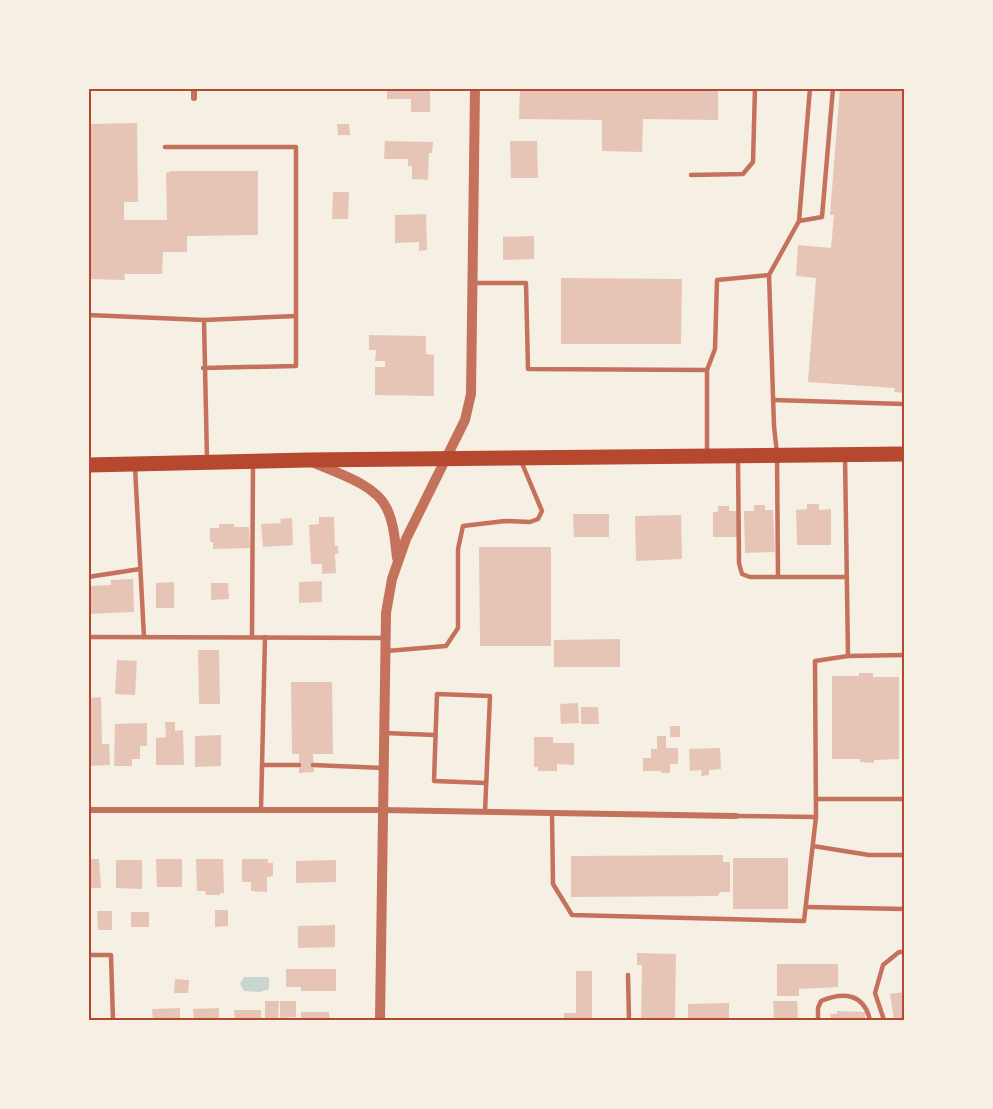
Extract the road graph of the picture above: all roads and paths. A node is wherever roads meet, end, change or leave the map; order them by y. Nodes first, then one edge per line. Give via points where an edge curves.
1 (194, 88) edge
2 (475, 88) edge
3 (755, 88) edge
4 (810, 88) edge
5 (833, 88) edge
6 (194, 98) dead end
7 (165, 147) dead end
8 (691, 175) dead end
9 (800, 221) junction
10 (769, 275) junction
11 (473, 283) junction
12 (88, 315) edge
13 (296, 316) junction
14 (204, 320) junction
15 (203, 368) junction
16 (708, 370) junction
17 (773, 400) junction
18 (904, 404) edge
19 (845, 453) junction
20 (777, 454) junction
21 (904, 454) edge
22 (738, 455) junction
23 (707, 456) junction
24 (520, 458) junction
25 (445, 459) junction
26 (307, 460) junction
27 (253, 462) junction
28 (207, 463) junction
29 (134, 464) junction
30 (88, 465) edge
31 (397, 562) junction
32 (140, 569) junction
33 (88, 577) edge
34 (778, 577) junction
35 (847, 577) junction
36 (88, 637) edge
37 (144, 637) junction
38 (252, 638) junction
39 (265, 638) junction
40 (384, 638) junction
41 (384, 651) junction
42 (904, 655) edge
43 (848, 656) junction
44 (383, 734) junction
45 (435, 735) junction
46 (262, 765) junction
47 (299, 765) dead end
48 (314, 765) dead end
49 (383, 768) junction
50 (486, 783) junction
51 (816, 799) junction
52 (904, 800) edge
53 (88, 810) edge
54 (261, 810) junction
55 (382, 810) junction
56 (485, 812) junction
57 (552, 813) junction
58 (736, 816) joint
59 (816, 817) junction
60 (813, 846) junction
61 (904, 855) edge
62 (806, 907) junction
63 (904, 909) edge
64 (904, 952) edge
65 (88, 955) edge
66 (628, 975) dead end
67 (113, 1020) edge
68 (380, 1020) edge
69 (628, 1020) edge
70 (818, 1020) edge
71 (870, 1020) edge
72 (884, 1020) edge

1 - 6 street
2 - 11 street
3 - 8 lane via 753,162 743,174
4 - 9 lane
5 - 9 lane via 822,217
7 - 13 lane via 296,147
9 - 10 lane
10 - 16 lane via 717,280 715,349
10 - 17 lane
11 - 16 lane via 526,283 528,369
11 - 25 street via 471,394 465,420
12 - 14 lane
13 - 14 lane
13 - 15 lane via 296,366
14 - 15 lane
15 - 28 lane
16 - 23 lane
17 - 18 lane
17 - 20 lane
19 - 20 main road
19 - 21 main road
19 - 35 lane
20 - 22 main road
20 - 34 lane
22 - 23 main road
22 - 34 lane via 742,574
23 - 24 main road
24 - 25 main road
24 - 41 lane via 542,511 538,519 463,526 458,549 458,628 446,646
25 - 26 main road
25 - 31 street
26 - 27 main road
26 - 31 street via 370,488 380,498 394,531
27 - 28 main road
27 - 38 lane
28 - 29 main road
29 - 30 main road
29 - 32 lane
31 - 40 street
32 - 33 lane
32 - 37 lane
34 - 35 lane
35 - 43 lane
36 - 37 lane
37 - 38 lane
38 - 39 lane
39 - 40 lane
39 - 46 lane
40 - 41 street
41 - 44 street
42 - 43 lane
43 - 51 lane via 815,660
44 - 45 lane
44 - 49 street
45 - 50 lane via 434,781
45 - 50 lane via 437,693 490,696
46 - 47 lane
46 - 54 lane
48 - 49 lane
49 - 55 street
50 - 56 lane
51 - 52 lane
51 - 59 lane
53 - 54 street
54 - 55 street
55 - 56 street
55 - 68 street
56 - 57 street
57 - 58 street
57 - 62 lane via 553,884 572,915 804,921
58 - 59 lane
59 - 60 lane
60 - 61 lane via 869,855
60 - 62 lane
62 - 63 lane
64 - 72 lane via 898,952 883,965 875,993
65 - 67 lane via 111,955
66 - 69 lane
70 - 71 lane via 821,1001 837,996 859,999

